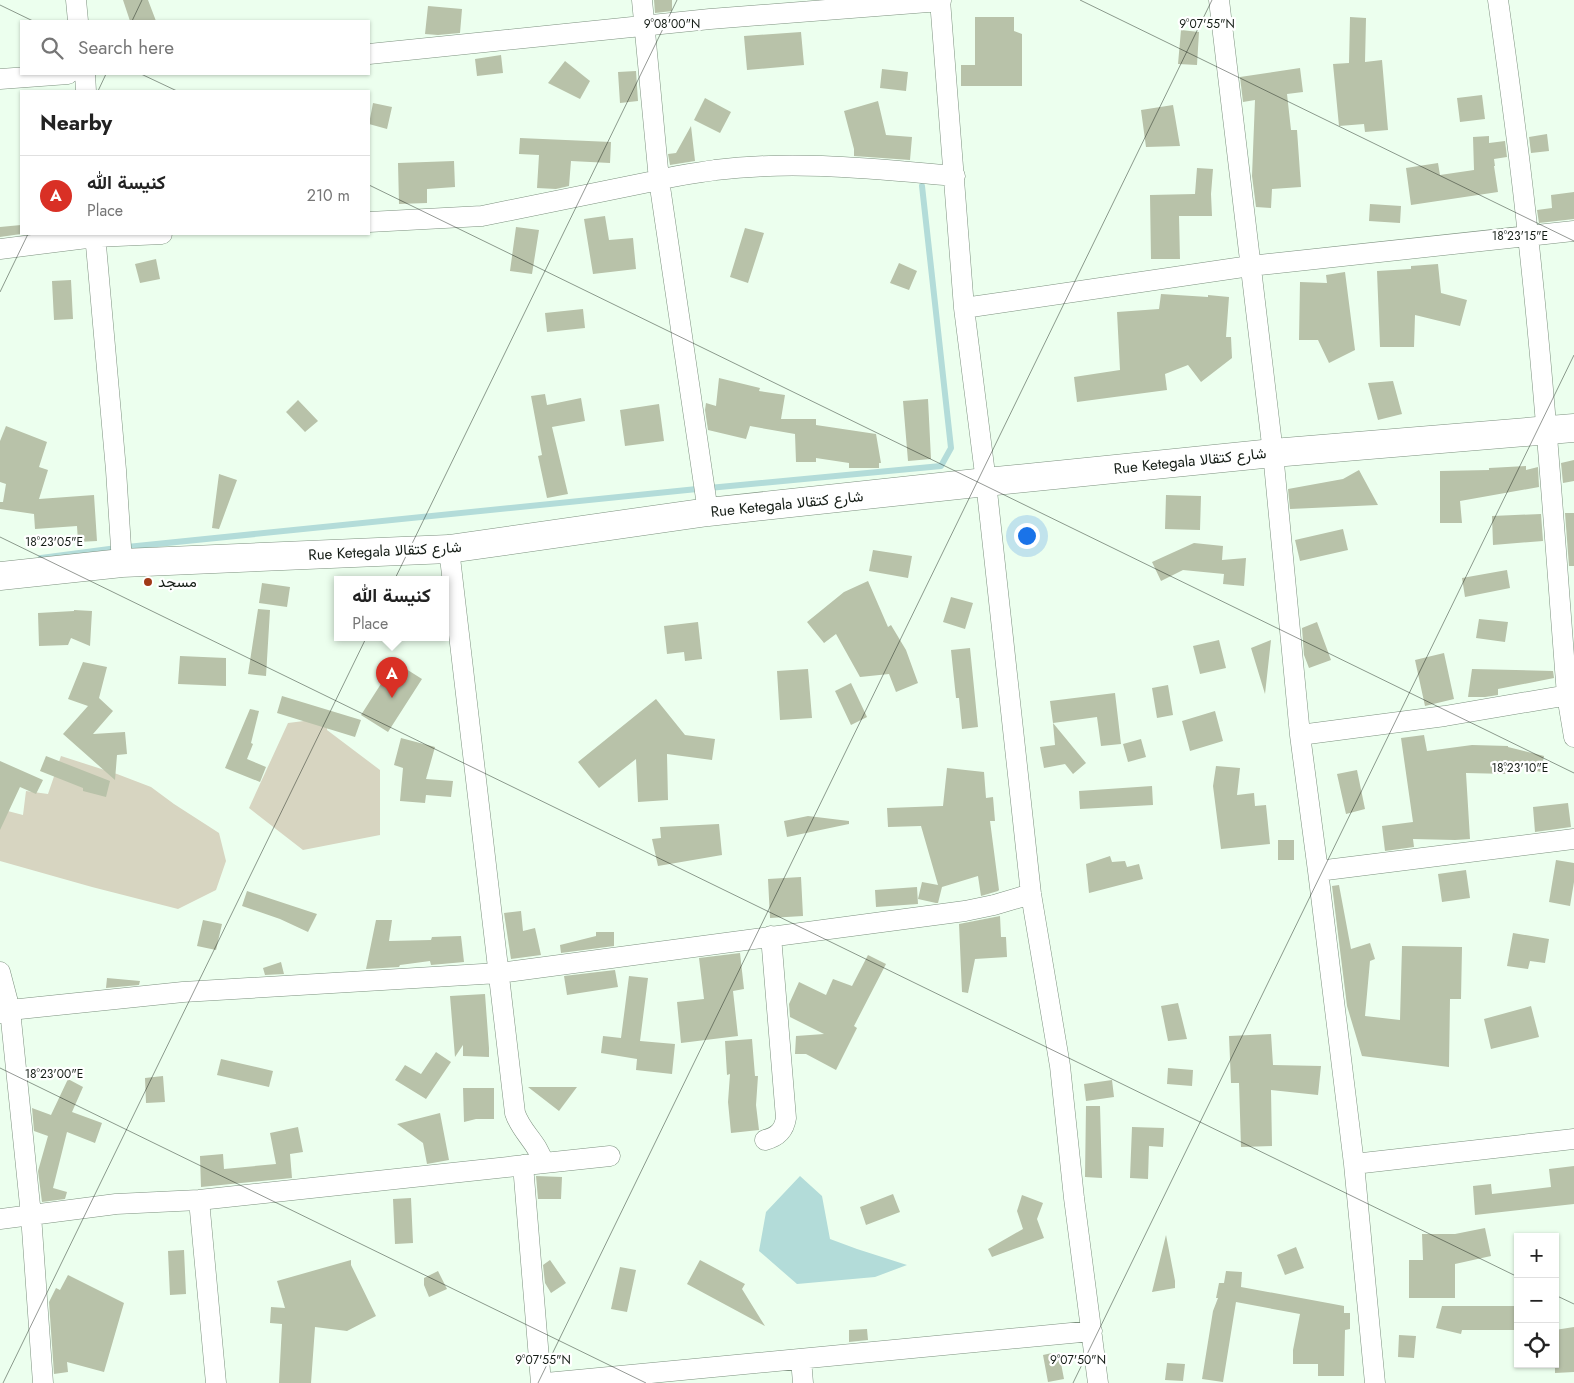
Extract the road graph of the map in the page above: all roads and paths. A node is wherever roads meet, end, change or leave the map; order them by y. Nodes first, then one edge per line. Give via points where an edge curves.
1 (76, 0) edge
2 (642, 0) edge
3 (1219, 0) edge
4 (1498, 0) edge
5 (940, 1) edge
6 (78, 20) edge
7 (645, 25) junction
8 (370, 54) edge
9 (54, 75) edge
10 (85, 75) edge
11 (0, 79) edge
12 (86, 90) edge
13 (955, 176) junction
14 (659, 180) junction
15 (370, 222) edge
16 (1574, 231) edge
17 (128, 235) edge
18 (95, 236) edge
19 (1528, 236) junction
20 (0, 249) edge
21 (1250, 266) junction
22 (964, 308) junction
23 (1574, 428) edge
24 (1547, 430) junction
25 (1273, 453) junction
26 (986, 482) junction
27 (708, 512) junction
28 (449, 549) junction
29 (122, 563) junction
30 (0, 576) edge
31 (1570, 695) edge
32 (1300, 735) junction
33 (1574, 737) edge
34 (1574, 839) edge
35 (1318, 871) junction
36 (1031, 894) junction
37 (771, 936) junction
38 (0, 972) edge
39 (499, 972) junction
40 (5, 1011) edge
41 (1574, 1139) edge
42 (765, 1140) dead end
43 (610, 1156) dead end
44 (543, 1162) junction
45 (1354, 1164) junction
46 (523, 1165) junction
47 (199, 1200) junction
48 (31, 1215) junction
49 (0, 1219) edge
50 (1092, 1331) junction
51 (801, 1359) junction
52 (43, 1383) edge
53 (216, 1383) edge
54 (541, 1383) edge
55 (546, 1383) edge
56 (802, 1383) edge
57 (1098, 1383) edge
58 (1375, 1383) edge

1 - 6 street
2 - 7 street
3 - 21 street
4 - 19 street
5 - 7 street
5 - 13 street
7 - 8 street
7 - 14 street
9 - 11 street
10 - 12 street
13 - 14 street via 806,165 745,167 675,175
13 - 22 street
14 - 15 street via 482,216
14 - 27 street
16 - 19 street
17 - 18 street
18 - 20 street
18 - 29 street
19 - 21 street
19 - 24 street
21 - 22 street
21 - 25 street
22 - 26 street
23 - 24 street, Rue Ketegala شارع كتقالا
24 - 25 street, Rue Ketegala شارع كتقالا
24 - 31 street
25 - 26 street, Rue Ketegala شارع كتقالا
25 - 32 street
26 - 27 street, Rue Ketegala شارع كتقالا
26 - 36 street
27 - 28 street, Rue Ketegala شارع كتقالا
28 - 29 street, Rue Ketegala شارع كتقالا
28 - 39 street
29 - 30 street, Rue Ketegala شارع كتقالا
31 - 32 street
31 - 33 street
32 - 35 street
34 - 35 street
35 - 45 street
36 - 37 street via 965,910
36 - 50 street via 1060,1066
37 - 39 street
37 - 42 street via 786,1118 778,1135
38 - 40 street
39 - 40 street via 183,992
39 - 44 street via 515,1112
40 - 48 street
41 - 45 street
43 - 44 street
44 - 46 street
45 - 58 street
46 - 47 street
46 - 54 street
47 - 48 street via 116,1204
47 - 53 street
48 - 49 street
48 - 52 street
50 - 51 street
50 - 57 street
51 - 55 street
51 - 56 street

